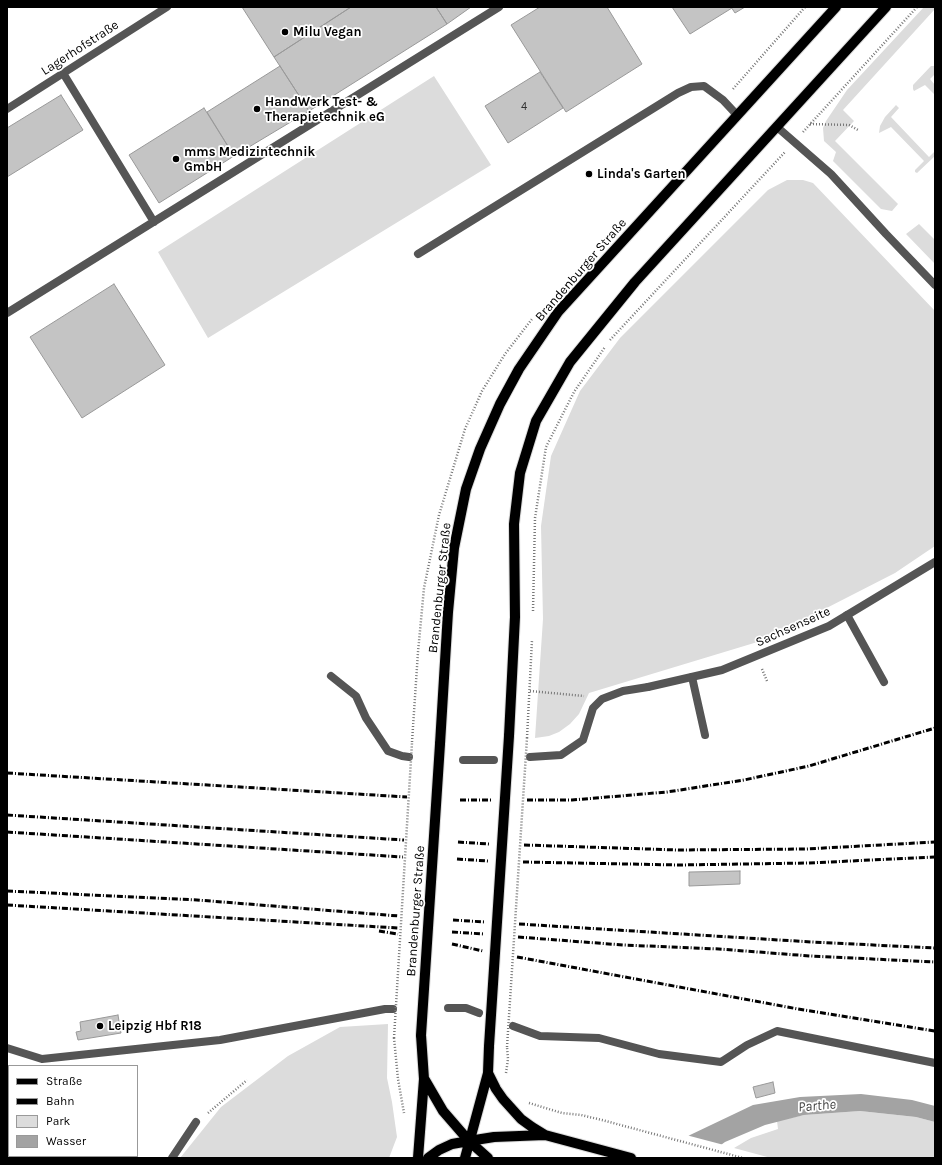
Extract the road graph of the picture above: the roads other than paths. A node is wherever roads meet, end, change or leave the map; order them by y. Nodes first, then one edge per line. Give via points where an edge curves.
1 (167, 7) edge
2 (499, 7) edge
3 (836, 7) edge
4 (886, 7) edge
5 (63, 73) junction
6 (7, 109) edge
7 (737, 115) junction
8 (777, 127) junction
9 (154, 222) junction
10 (418, 254) dead end
11 (935, 285) edge
12 (7, 313) edge
13 (935, 562) edge
14 (847, 615) junction
15 (331, 676) dead end
16 (692, 677) junction
17 (884, 682) dead end
18 (705, 735) dead end
19 (409, 757) dead end
20 (530, 757) dead end
21 (463, 760) dead end
22 (494, 760) dead end
23 (448, 1008) dead end
24 (393, 1009) dead end
25 (479, 1013) dead end
26 (512, 1026) dead end
27 (7, 1048) edge
28 (935, 1063) edge
29 (488, 1073) junction
30 (424, 1078) junction
31 (196, 1122) road end
32 (546, 1134) junction
33 (469, 1141) junction
34 (172, 1158) edge
35 (418, 1158) edge
36 (428, 1158) edge
37 (465, 1158) edge
38 (488, 1158) edge
39 (631, 1158) edge

1 - 5 street, Lagerhofstraße
2 - 9 street
3 - 7 main road, Brandenburger Straße
4 - 8 main road
5 - 6 street, Lagerhofstraße
5 - 9 street
7 - 10 street via 723,100 704,86 678,93
7 - 30 main road, Brandenburger Straße, bridge via 558,312 519,369 500,404 480,449 466,490 454,548 448,612 422,1035
8 - 11 street via 831,174
8 - 29 main road, bridge via 635,282 570,362 536,420 520,473 514,524 515,617
9 - 12 street
13 - 14 street, Sachsenseite
14 - 16 street, Sachsenseite via 829,626 722,670
14 - 17 street
15 - 19 street via 356,696 366,718 388,751
16 - 18 street
16 - 20 street, Sachsenseite via 623,691 602,699 593,708 583,740 561,755
21 - 22 street
23 - 25 street via 466,1008
24 - 27 street via 220,1040 42,1059
26 - 28 street via 540,1036 599,1038 660,1054 721,1062 747,1045 777,1031
29 - 32 main road via 511,1109 521,1119
29 - 33 main road
30 - 33 main road via 443,1111
30 - 35 main road, Brandenburger Straße
31 - 34 street
32 - 33 main road
32 - 39 main road
33 - 36 main road via 452,1144
33 - 37 main road
33 - 38 main road

